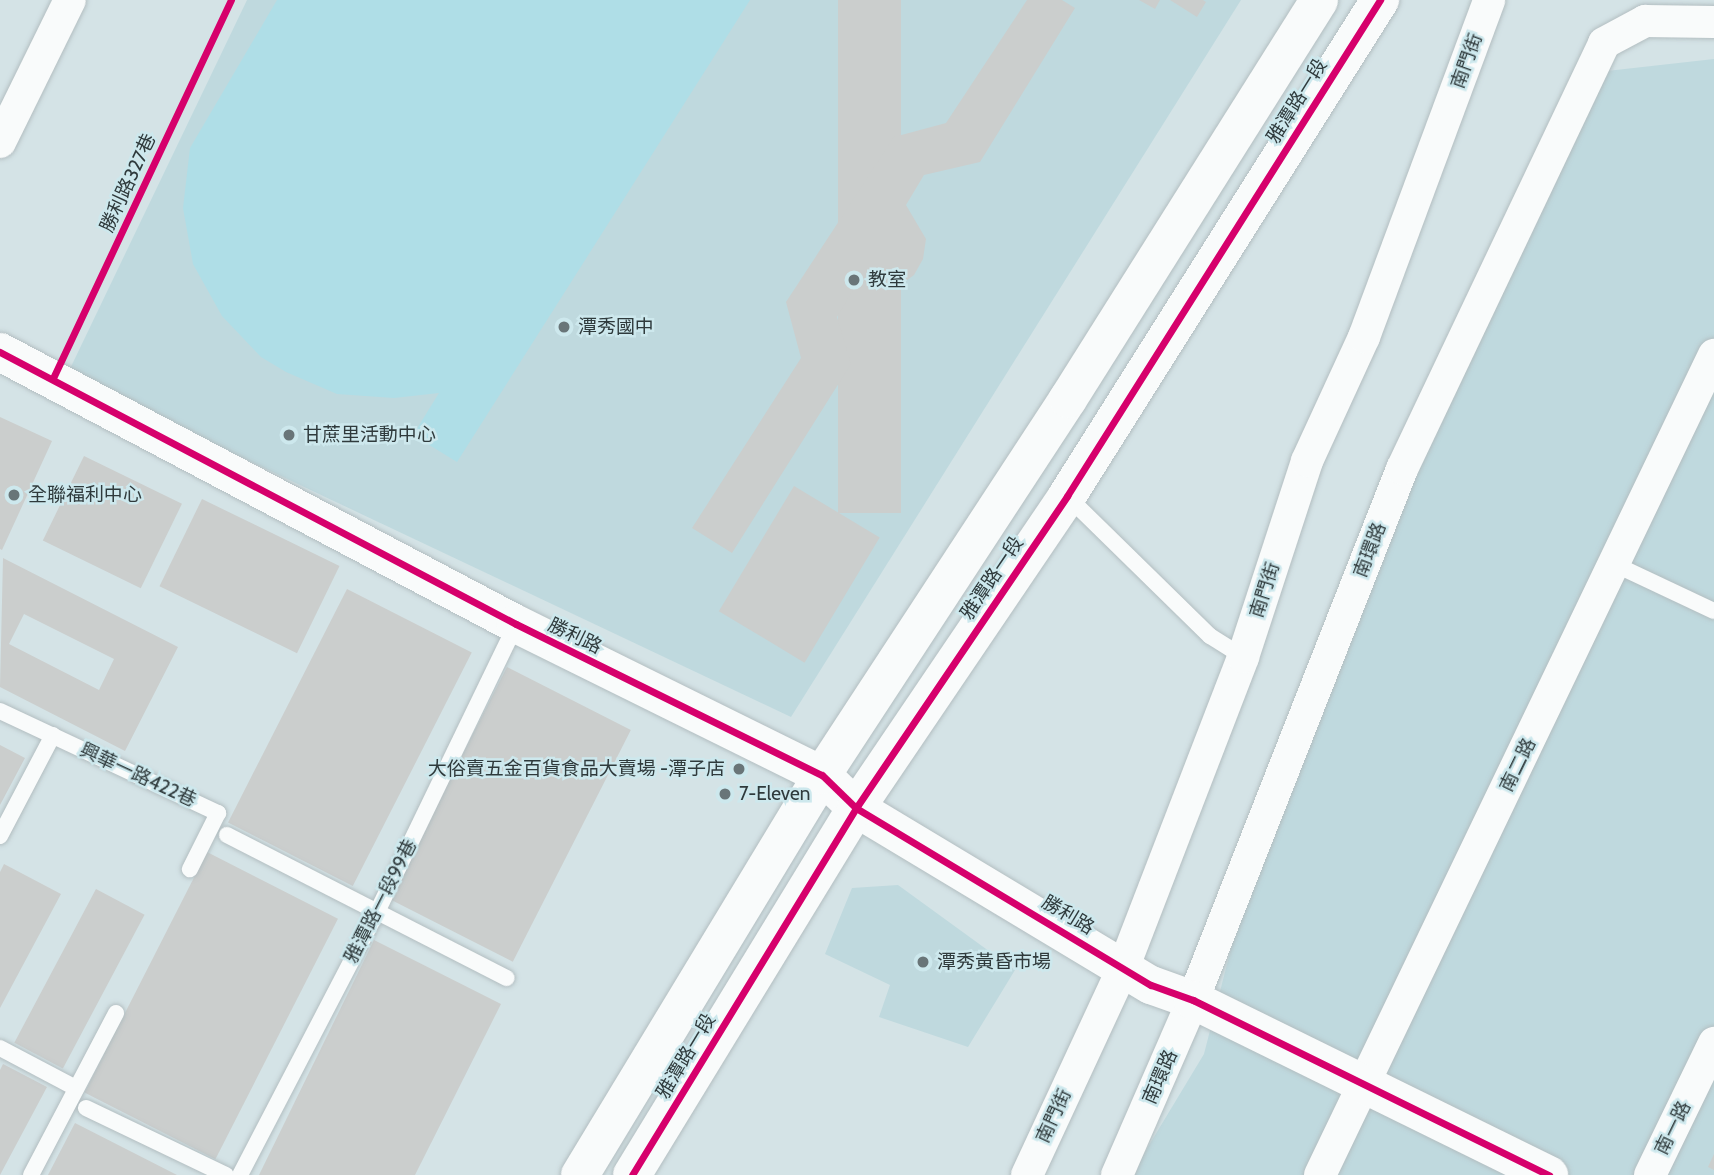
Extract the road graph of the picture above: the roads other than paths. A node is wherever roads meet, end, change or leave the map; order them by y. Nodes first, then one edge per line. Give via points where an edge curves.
1 (70, 0) edge
2 (1319, 0) edge
3 (1380, 0) edge
4 (1489, 0) edge
5 (1714, 22) edge
6 (0, 142) edge
7 (0, 352) edge
8 (1714, 355) edge
9 (1067, 496) junction
10 (1614, 564) junction
11 (1714, 611) edge
12 (516, 624) junction
13 (1243, 657) junction
14 (0, 711) edge
15 (53, 735) junction
16 (822, 775) junction
17 (856, 808) junction
18 (228, 835) dead end
19 (0, 836) edge
20 (190, 869) dead end
21 (377, 912) junction
22 (1124, 966) junction
23 (507, 978) dead end
24 (1194, 1000) junction
25 (116, 1013) dead end
26 (1714, 1044) edge
27 (0, 1048) edge
28 (1365, 1084) junction
29 (76, 1088) junction
30 (86, 1108) dead end
31 (31, 1175) edge
32 (226, 1175) edge
33 (240, 1175) edge
34 (580, 1175) edge
35 (632, 1175) edge
36 (1027, 1175) edge
37 (1117, 1175) edge
38 (1320, 1175) edge
39 (1549, 1175) edge
40 (1650, 1175) edge

1 - 6 street
2 - 16 street, 雅潭路一段 via 1068,399
3 - 9 street, 雅潭路一段
4 - 13 street, 南門街 via 1364,337 1307,461
5 - 24 street, 南環路 via 1645,21 1604,43 1402,469
7 - 12 street, 勝利路
8 - 10 street, 南二路
9 - 13 lane via 1210,636
9 - 17 street, 雅潭路一段
10 - 11 lane
10 - 28 street, 南二路
12 - 16 street, 勝利路
12 - 21 lane, 雅潭路一段99巷
13 - 22 street, 南門街
14 - 15 lane, 興華一路422巷
15 - 19 lane
15 - 20 lane, 興華一路422巷 via 219,813
16 - 17 street, 勝利路
16 - 34 street, 雅潭路一段
17 - 22 street, 勝利路
17 - 35 street, 雅潭路一段
18 - 21 lane
21 - 23 lane
21 - 33 lane, 雅潭路一段99巷
22 - 24 street, 勝利路 via 1151,985
22 - 36 street, 南門街
24 - 28 street, 勝利路
24 - 37 street, 南環路
25 - 29 lane
26 - 40 street, 南一路
27 - 29 lane
28 - 38 street, 南二路
28 - 39 street, 勝利路
29 - 31 lane
30 - 32 lane

